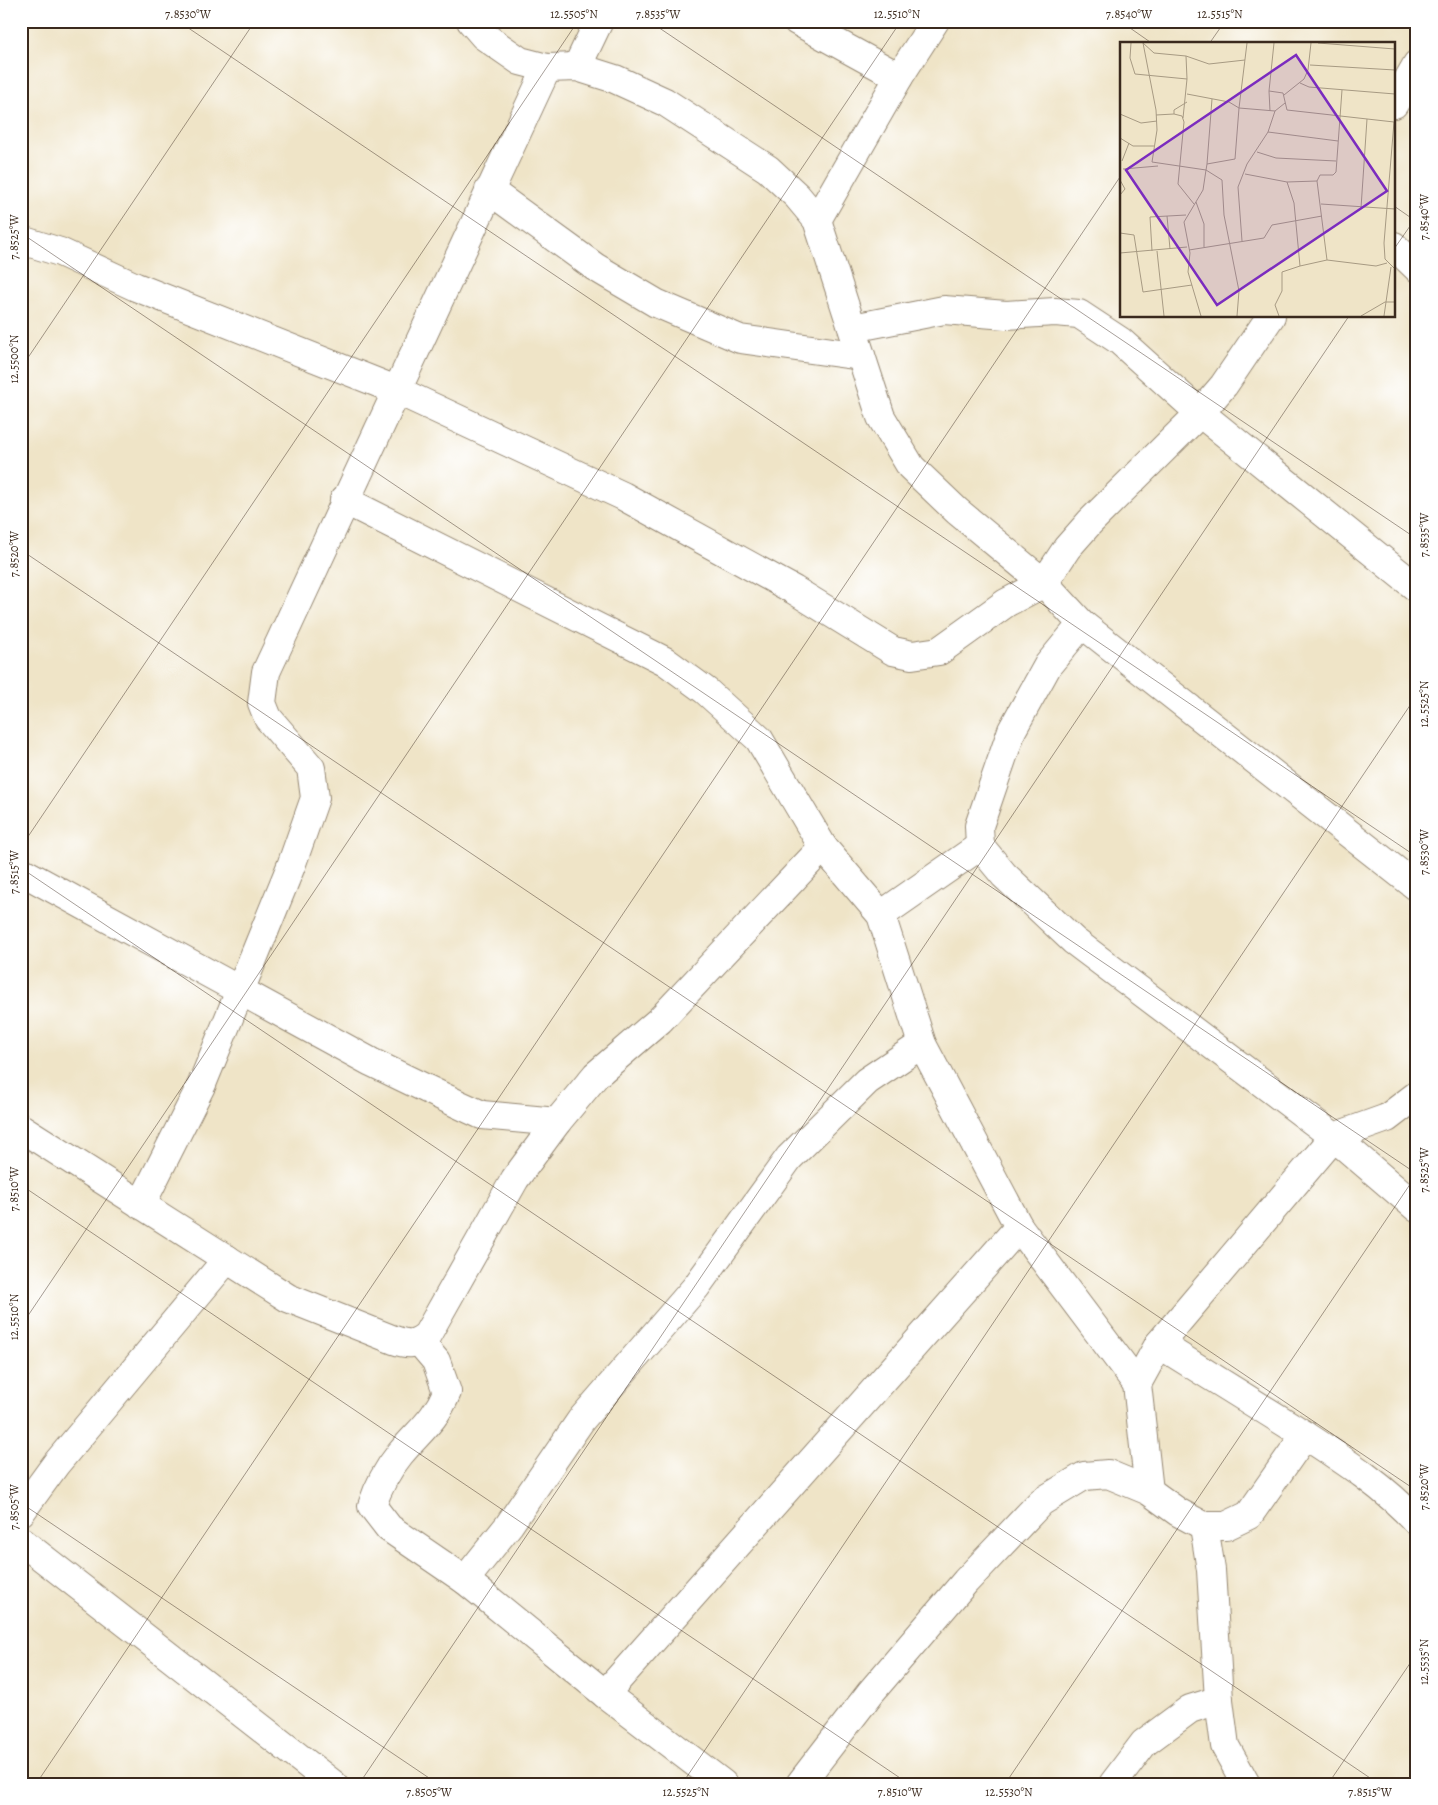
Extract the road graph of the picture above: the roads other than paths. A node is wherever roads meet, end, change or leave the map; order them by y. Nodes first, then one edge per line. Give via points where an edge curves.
1 (471, 21) edge
2 (599, 21) edge
3 (797, 21) edge
4 (935, 21) edge
5 (1417, 64) edge
6 (577, 66) junction
7 (547, 68) junction
8 (899, 77) junction
9 (1396, 101) edge
10 (489, 190) junction
11 (817, 220) junction
12 (21, 240) edge
13 (1396, 248) edge
14 (1417, 268) edge
15 (1270, 318) edge
16 (853, 328) junction
17 (861, 356) junction
18 (396, 390) junction
19 (1200, 413) junction
20 (344, 500) junction
21 (1044, 583) junction
22 (1417, 588) edge
23 (1082, 624) junction
24 (980, 846) junction
25 (823, 847) junction
26 (21, 871) edge
27 (1417, 887) edge
28 (882, 915) junction
29 (240, 990) junction
30 (922, 1044) junction
31 (1417, 1095) edge
32 (557, 1122) junction
33 (21, 1128) edge
34 (1334, 1137) junction
35 (141, 1205) junction
36 (1417, 1208) edge
37 (1019, 1227) junction
38 (227, 1260) junction
39 (419, 1342) junction
40 (1159, 1344) junction
41 (1137, 1384) junction
42 (1306, 1436) junction
43 (1148, 1491) junction
44 (21, 1512) edge
45 (1417, 1522) edge
46 (1204, 1526) junction
47 (21, 1541) edge
48 (465, 1580) junction
49 (605, 1694) junction
50 (1219, 1700) junction
51 (333, 1784) edge
52 (723, 1784) edge
53 (800, 1784) edge
54 (1113, 1784) edge
55 (1246, 1784) edge

1 - 7 street via 484,36 520,61
2 - 6 street
3 - 8 street
4 - 8 street
5 - 9 street
6 - 7 street
6 - 11 street via 665,102 768,169
7 - 10 street
8 - 11 street
10 - 17 street via 595,267 665,307 740,339
10 - 18 street
11 - 16 street
12 - 18 street via 60,252 136,287
13 - 14 street
15 - 19 street via 1224,385
16 - 17 street
16 - 19 street via 944,310 1006,315 1079,314 1120,341
17 - 21 street via 881,417 911,467 957,511
18 - 20 street
18 - 21 street via 623,496 794,590 893,651 912,655 938,651 1006,604
19 - 21 street via 1066,548
19 - 22 street
20 - 25 street via 664,661 706,691 759,739
20 - 29 street via 266,672 262,703 268,718 311,768 314,798 291,866
21 - 23 street
23 - 24 street via 1048,665 1012,730 979,826
23 - 27 street
24 - 28 street
24 - 34 street via 1004,874 1074,940
25 - 28 street
25 - 32 street via 660,1020 596,1075
26 - 29 street
28 - 30 street
29 - 32 street via 371,1062 482,1115
29 - 35 street via 202,1084
30 - 37 street
30 - 48 street via 867,1081 789,1158 696,1287 581,1420 509,1525
31 - 34 street via 1387,1118
32 - 39 street via 514,1179 427,1335
33 - 35 street
34 - 36 street
34 - 40 street
35 - 38 street
37 - 41 street
37 - 49 street
38 - 39 street via 288,1298 408,1345
38 - 44 street via 56,1464
39 - 48 street via 436,1360 447,1392 439,1412 399,1455 378,1486 372,1506 389,1528
40 - 41 street
40 - 42 street
41 - 43 street
42 - 45 street via 1350,1464
42 - 46 street via 1249,1515 1226,1526
43 - 46 street
43 - 53 street via 1108,1474 1084,1476 1041,1502 966,1581 871,1692
46 - 50 street via 1211,1570
47 - 51 street
48 - 49 street
49 - 52 street
50 - 54 street via 1190,1708 1144,1743
50 - 55 street via 1225,1746

